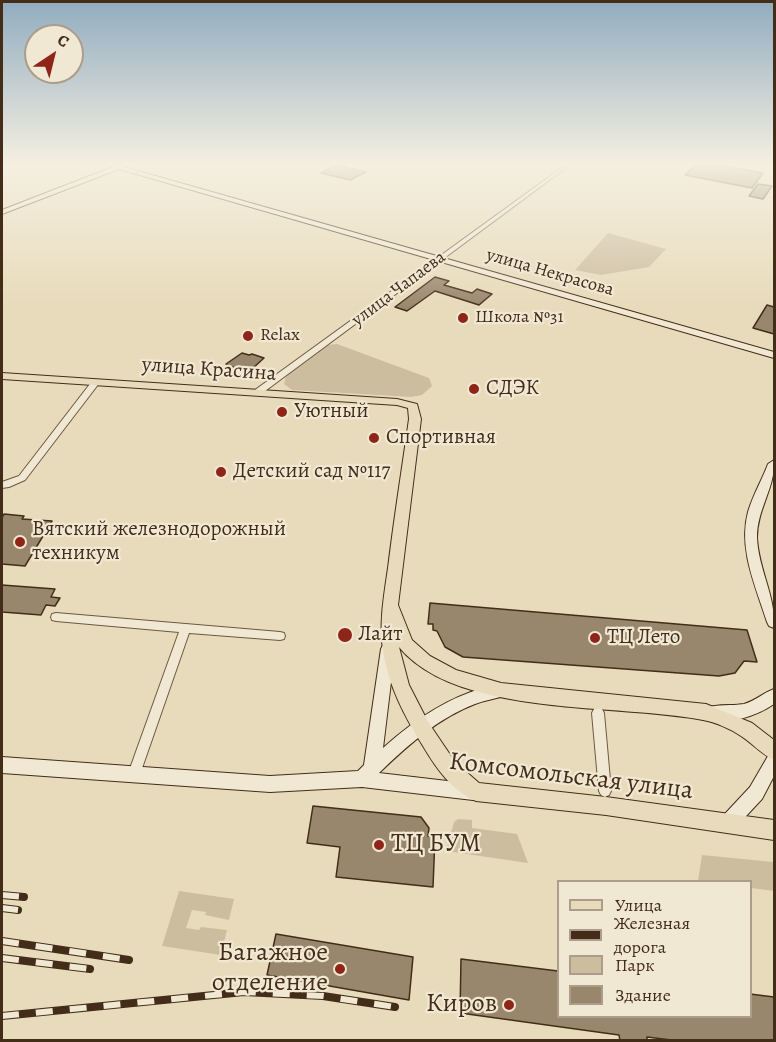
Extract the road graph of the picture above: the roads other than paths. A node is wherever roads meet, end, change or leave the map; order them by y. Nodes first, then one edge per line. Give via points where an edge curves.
1 (280, 213) edge
2 (502, 213) edge
3 (440, 258) junction
4 (774, 355) edge
5 (2, 376) edge
6 (96, 382) junction
7 (258, 392) junction
8 (774, 465) edge
9 (2, 485) edge
10 (391, 604) junction
11 (56, 617) dead end
12 (774, 622) edge
13 (185, 628) junction
14 (280, 636) dead end
15 (390, 639) junction
16 (501, 690) junction
17 (774, 696) edge
18 (706, 712) junction
19 (598, 713) dead end
20 (421, 728) junction
21 (774, 751) edge
22 (774, 761) edge
23 (2, 765) edge
24 (134, 774) junction
25 (367, 774) junction
26 (605, 791) dead end
27 (476, 792) junction
28 (728, 823) junction
29 (774, 830) edge

1 - 3 street, улица Некрасова
2 - 3 street, улица Чапаева
3 - 4 street, улица Некрасова
3 - 7 street, улица Чапаева
5 - 6 main road, улица Красина
6 - 7 main road, улица Красина
6 - 9 street via 22,478
7 - 10 main road, улица Красина via 412,406 415,419
8 - 12 street via 754,511 751,536
10 - 15 main road
10 - 16 main road via 405,644 416,655 452,676
11 - 13 street
13 - 14 street
13 - 24 street
15 - 20 main road via 397,678
15 - 25 street
16 - 18 main road
16 - 20 street via 454,706
17 - 18 street via 746,711
18 - 21 main road via 746,729
19 - 26 street
20 - 25 street
20 - 27 main road via 446,765
22 - 28 street via 756,793
23 - 24 street, Комсомольская улица
24 - 25 street, Комсомольская улица via 270,784
25 - 27 street, Комсомольская улица
27 - 28 main road, Комсомольская улица
28 - 29 main road, Комсомольская улица

